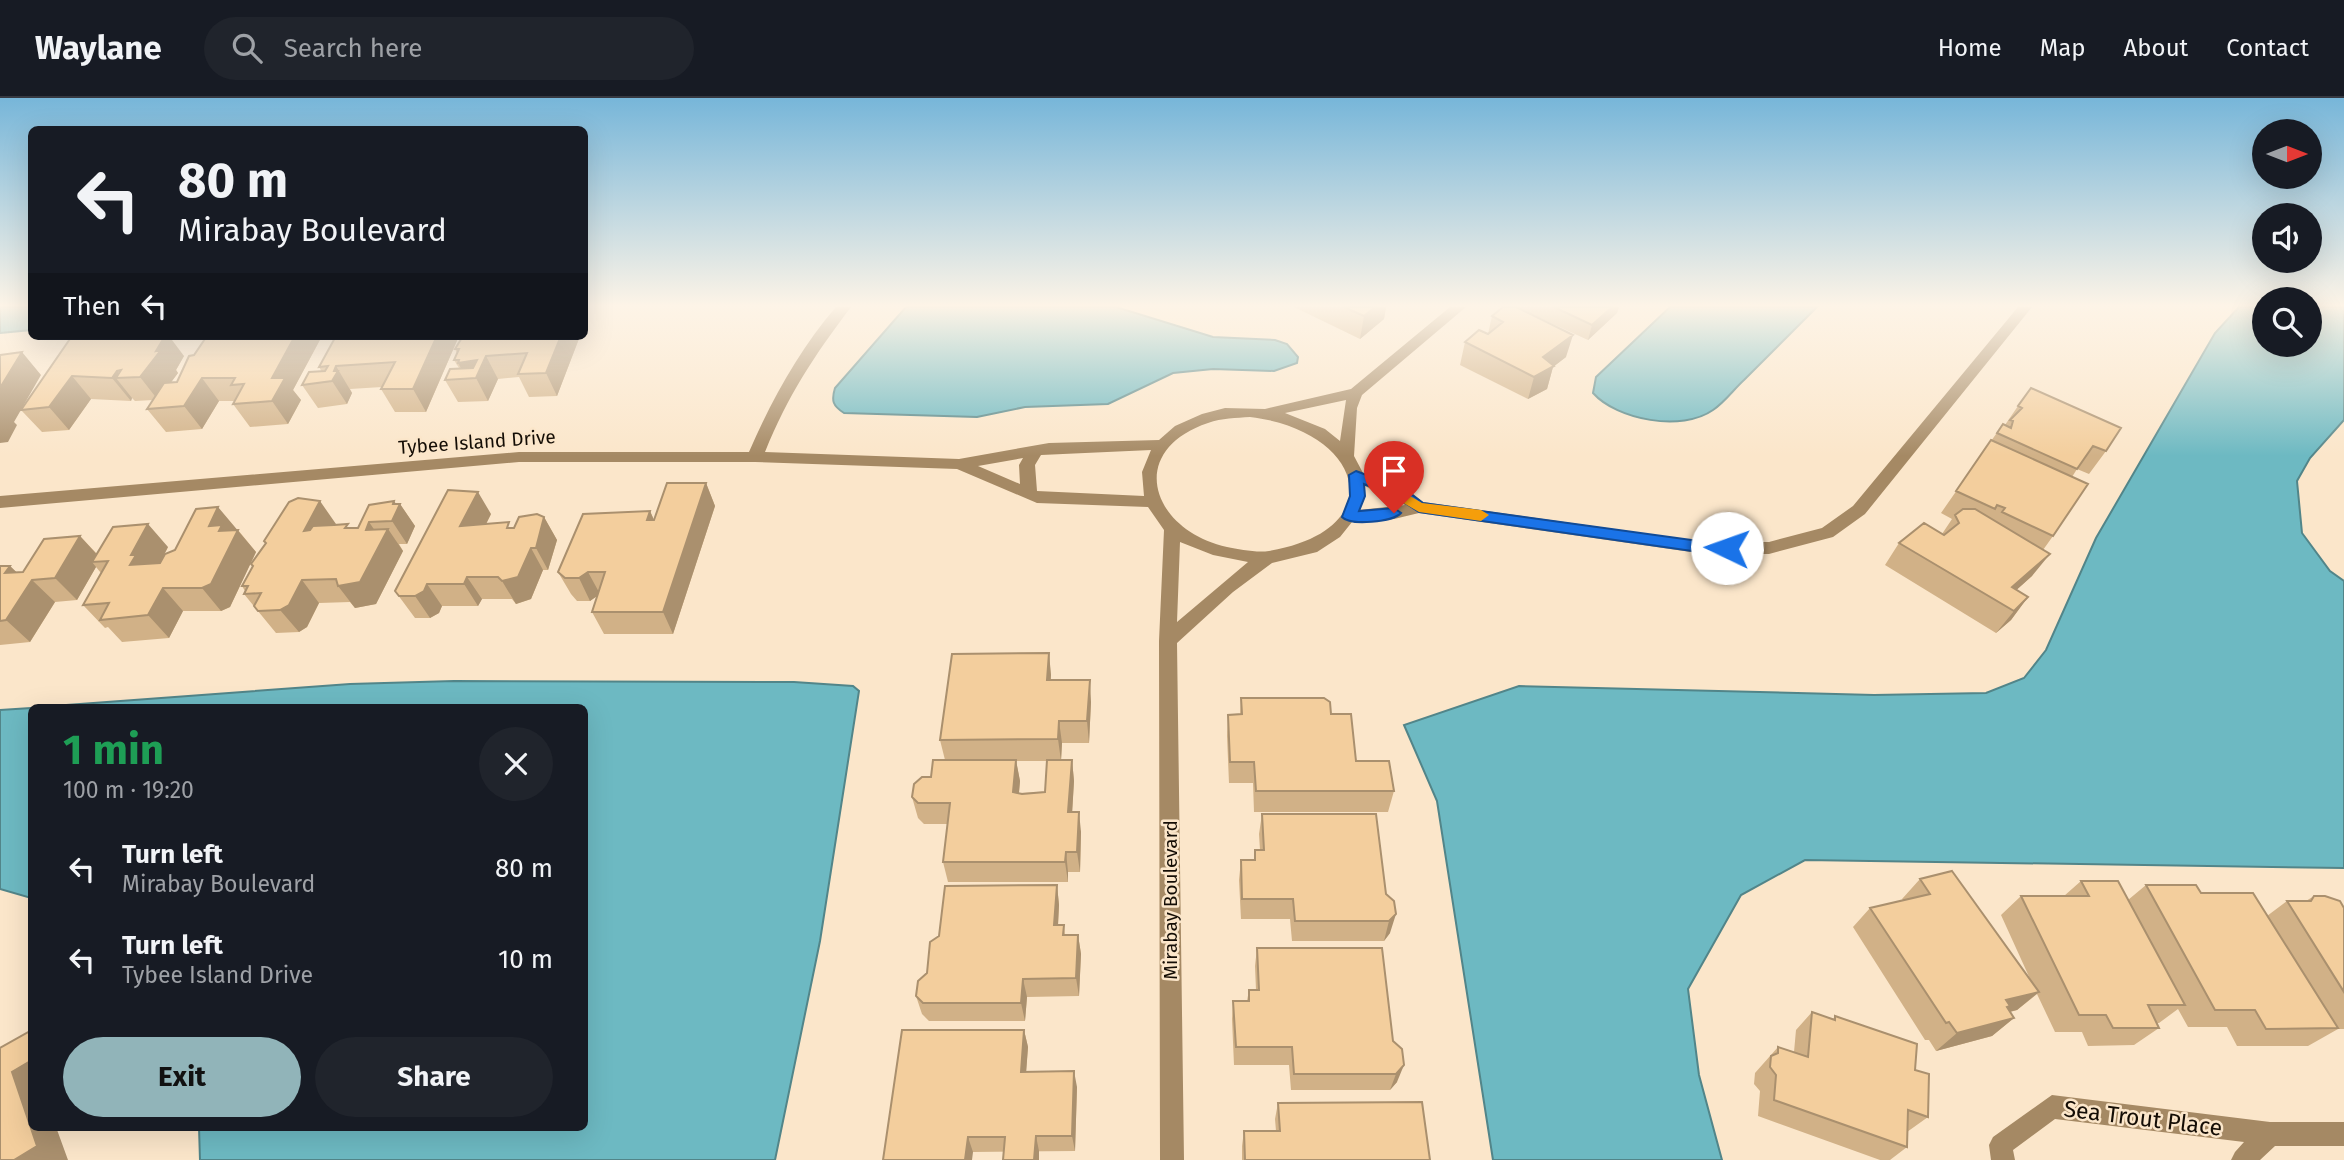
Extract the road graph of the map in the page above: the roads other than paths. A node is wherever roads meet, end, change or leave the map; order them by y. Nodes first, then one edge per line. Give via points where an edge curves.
1 (806, 357) edge
2 (1400, 357) edge
3 (1984, 357) edge
4 (1356, 393) junction
5 (1264, 413) junction
6 (1163, 445) junction
7 (1035, 451) junction
8 (1347, 455) junction
9 (755, 457) junction
10 (959, 464) junction
11 (1356, 475) junction
12 (1029, 494) junction
13 (0, 502) edge
14 (1152, 502) junction
15 (1419, 507) junction
16 (1349, 517) junction
17 (1172, 528) junction
18 (1268, 558) junction
19 (1168, 641) junction
20 (2270, 1134) junction
21 (2344, 1134) edge
22 (1172, 1160) edge
23 (2003, 1160) edge
24 (2243, 1160) edge

1 - 9 street via 772,415
2 - 4 street
3 - 15 street via 1859,510 1827,533 1769,548 1706,548
4 - 5 street
4 - 8 street via 1350,408
5 - 6 street via 1207,419 1182,429
5 - 8 street via 1297,420 1326,435
6 - 7 street, Tybee Island Drive
6 - 14 street via 1148,482
7 - 10 street, Tybee Island Drive
7 - 12 street via 1027,465
8 - 11 street
9 - 10 street, Tybee Island Drive
9 - 13 street, Tybee Island Drive via 519,457
10 - 12 street, Tybee Island Drive
11 - 15 street
11 - 16 street via 1357,496
12 - 14 street, Tybee Island Drive
14 - 17 street
15 - 16 street
16 - 18 street via 1330,537 1302,551
17 - 18 street via 1198,545 1231,556
17 - 19 street, Mirabay Boulevard
18 - 19 street
19 - 22 street, Mirabay Boulevard
20 - 21 street, Sea Trout Place
20 - 23 street, Sea Trout Place via 2052,1107 2001,1145
20 - 24 street

